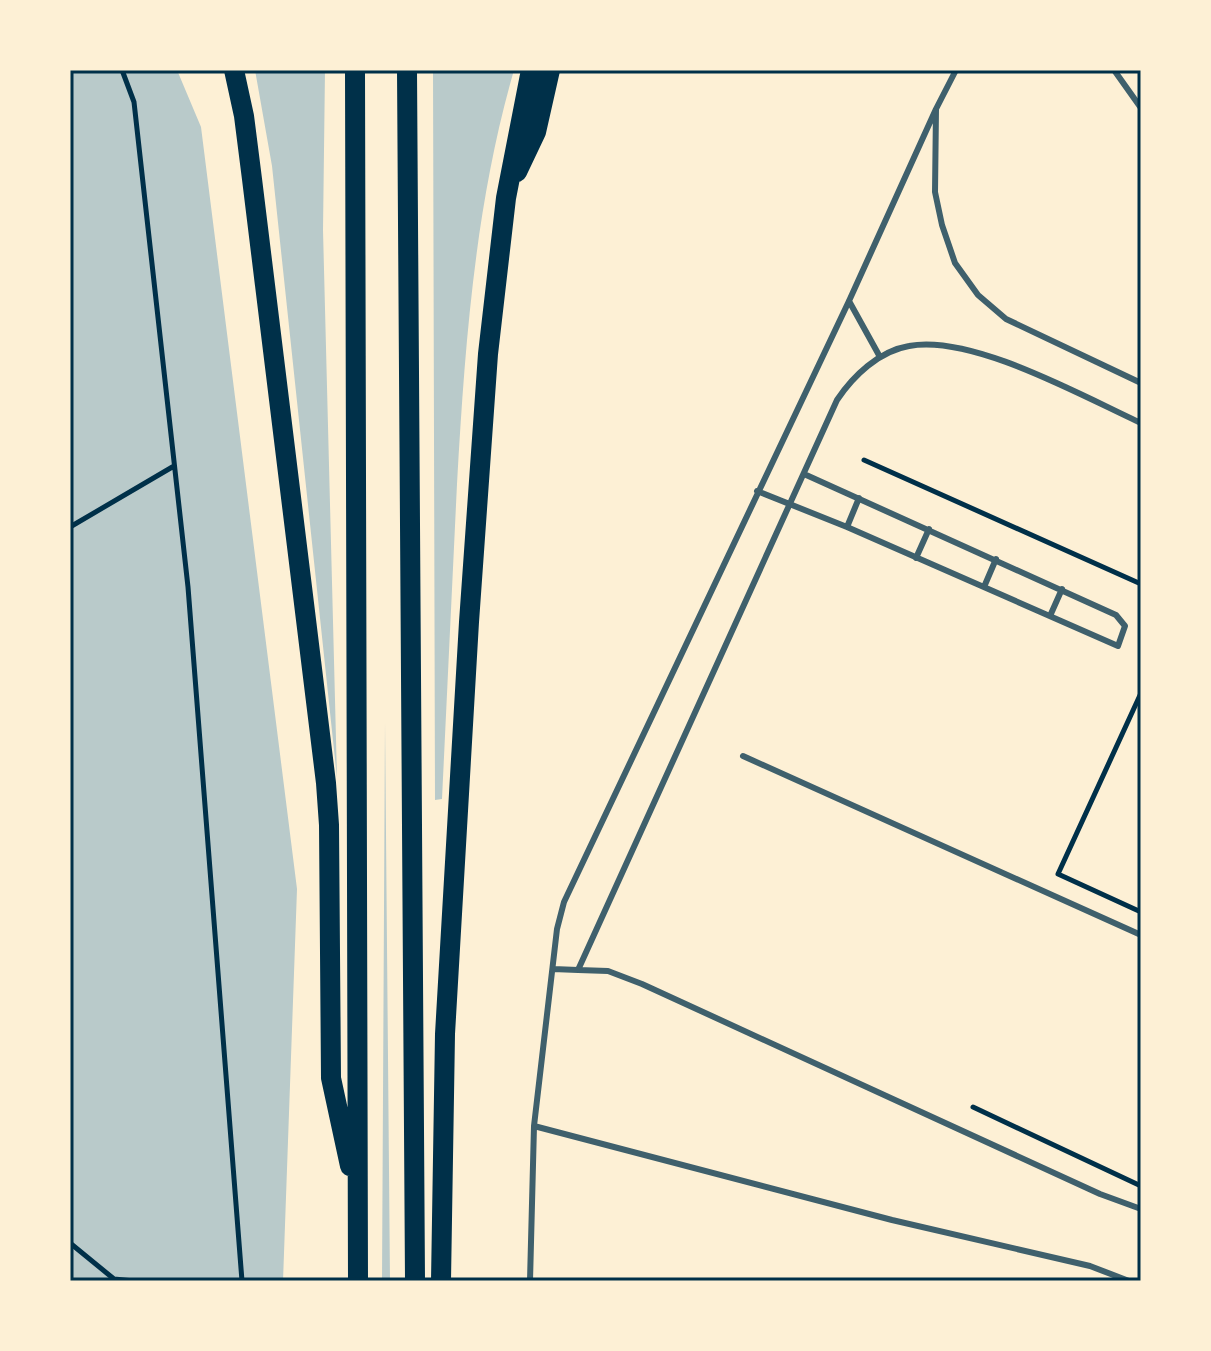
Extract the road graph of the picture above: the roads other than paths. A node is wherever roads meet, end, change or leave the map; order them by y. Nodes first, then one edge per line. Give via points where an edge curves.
1 (234, 70) edge
2 (355, 70) edge
3 (407, 70) edge
4 (531, 70) edge
5 (550, 70) edge
6 (956, 70) edge
7 (1114, 70) edge
8 (1141, 108) edge
9 (936, 109) junction
10 (506, 198) junction
11 (849, 301) junction
12 (880, 357) junction
13 (1141, 383) edge
14 (1141, 423) edge
15 (804, 474) junction
16 (757, 491) junction
17 (859, 498) junction
18 (790, 504) junction
19 (847, 527) junction
20 (929, 529) junction
21 (916, 558) junction
22 (996, 559) junction
23 (984, 587) junction
24 (1062, 589) junction
25 (1050, 616) junction
26 (743, 756) dead end
27 (1141, 935) edge
28 (553, 969) junction
29 (578, 970) junction
30 (534, 1126) junction
31 (358, 1205) junction
32 (1141, 1209) edge
33 (358, 1281) edge
34 (415, 1281) edge
35 (441, 1281) edge
36 (530, 1281) edge
37 (1129, 1281) edge

1 - 31 main road via 318,705 329,825 331,1078
2 - 31 main road
3 - 34 main road
4 - 10 main road
5 - 10 main road via 536,132
6 - 9 lane
7 - 8 lane
9 - 11 lane
9 - 13 lane via 935,192 942,225 955,263 978,295 1006,319
10 - 35 main road via 488,354 461,743 445,1034
11 - 12 lane
11 - 16 lane
12 - 14 lane via 909,346 949,346 989,355
12 - 15 lane via 837,400
15 - 17 lane
15 - 18 lane
16 - 18 lane
16 - 28 lane via 564,902
17 - 19 lane
17 - 20 lane
18 - 19 lane
18 - 29 lane
19 - 21 lane
20 - 21 lane
20 - 22 lane
21 - 23 lane
22 - 23 lane
22 - 24 lane
23 - 25 lane
24 - 25 lane
24 - 25 lane via 1116,615 1125,631 1118,646
26 - 27 lane
28 - 29 lane
28 - 30 lane
29 - 32 lane via 608,971 642,984
30 - 36 lane
30 - 37 lane via 1090,1266
31 - 33 main road

